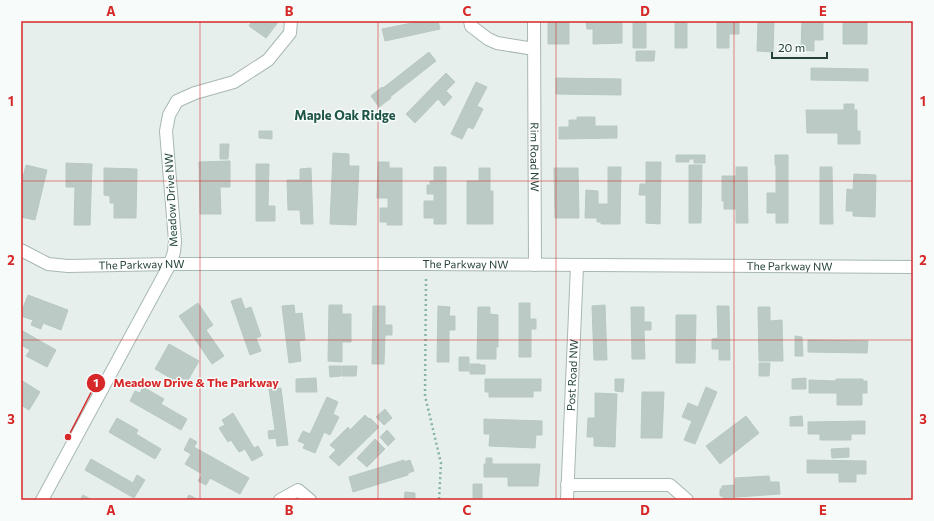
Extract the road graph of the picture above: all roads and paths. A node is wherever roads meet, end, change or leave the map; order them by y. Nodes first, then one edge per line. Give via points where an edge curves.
1 (291, 21) edge
2 (470, 21) edge
3 (534, 21) edge
4 (534, 49) junction
5 (21, 250) edge
6 (170, 264) junction
7 (426, 264) junction
8 (535, 265) junction
9 (577, 266) junction
10 (913, 267) edge
11 (567, 485) junction
12 (42, 500) edge
13 (280, 500) edge
14 (310, 500) edge
15 (440, 500) edge
16 (567, 500) edge
17 (687, 500) edge

1 - 6 street, Meadow Drive NW via 290,33 268,60 234,82 177,101 169,115 166,131 175,242
2 - 4 street via 471,26 497,43
3 - 4 street, Rim Road NW
4 - 8 street, Rim Road NW
5 - 6 street, The Parkway NW via 48,264 68,266
6 - 7 street, The Parkway NW
6 - 12 street, Meadow Drive NW
7 - 8 street, The Parkway NW
7 - 15 path via 425,396 441,463
8 - 9 street, The Parkway NW
9 - 10 street, The Parkway NW
9 - 11 street, Post Road NW
11 - 16 street, Post Road NW
11 - 17 street via 670,485
13 - 14 street via 298,490

